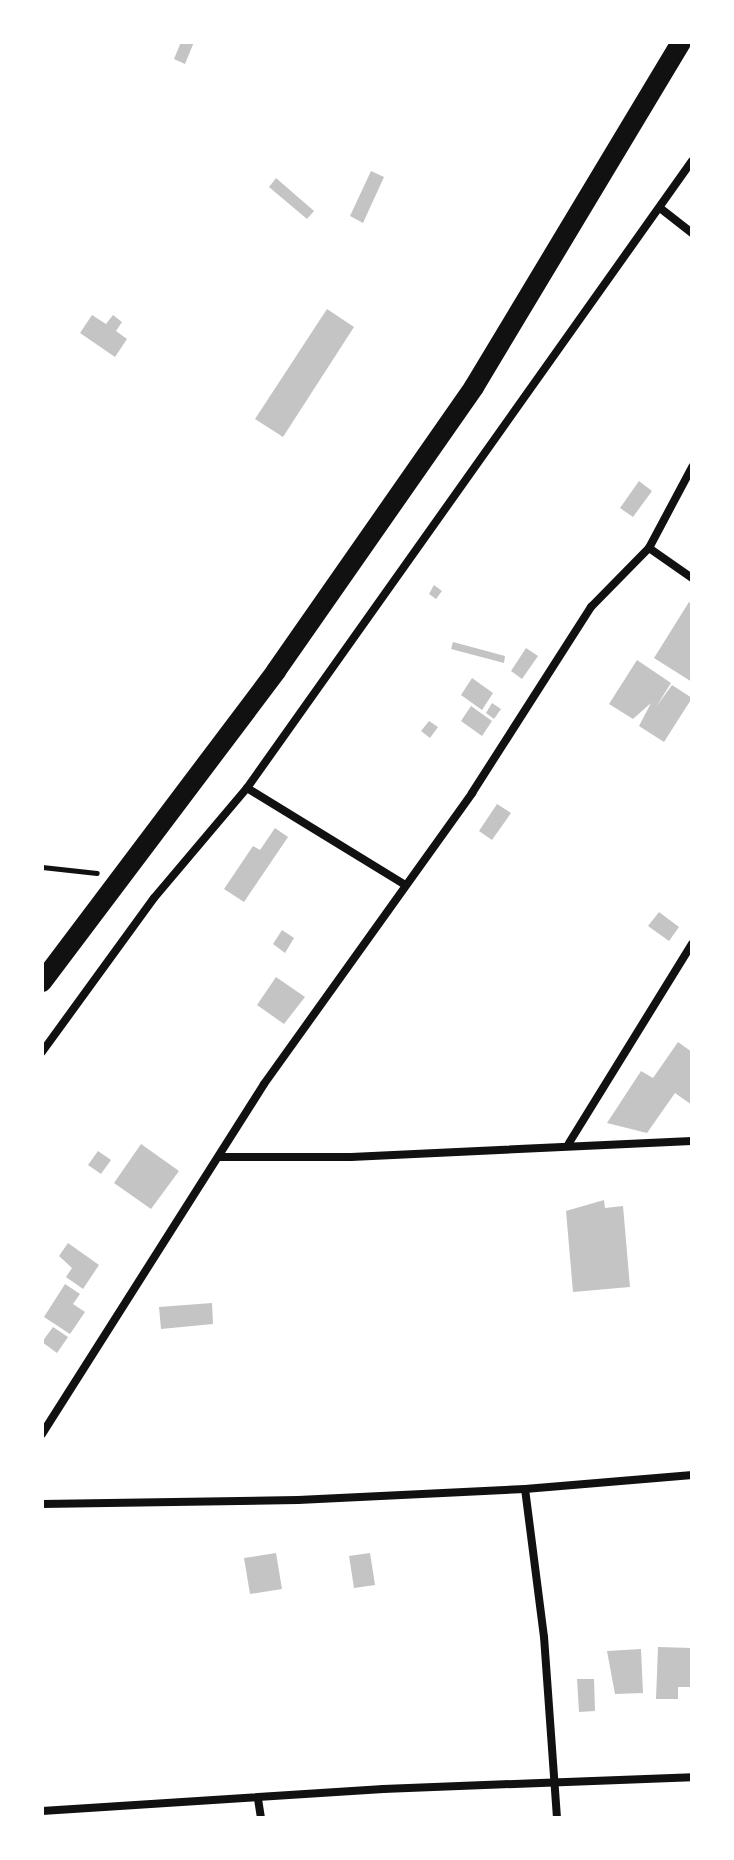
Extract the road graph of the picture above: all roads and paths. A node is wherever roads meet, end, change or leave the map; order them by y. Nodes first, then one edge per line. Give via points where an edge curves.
1 (681, 42) edge
2 (692, 161) edge
3 (660, 208) junction
4 (692, 233) edge
5 (692, 467) edge
6 (649, 548) junction
7 (692, 578) edge
8 (247, 788) junction
9 (42, 867) edge
10 (125, 877) junction
11 (405, 885) junction
12 (692, 944) edge
13 (42, 982) edge
14 (42, 1052) edge
15 (692, 1141) edge
16 (569, 1143) junction
17 (220, 1157) junction
18 (42, 1434) edge
19 (692, 1475) edge
20 (525, 1489) junction
21 (42, 1504) edge
22 (692, 1777) edge
23 (553, 1783) junction
24 (258, 1799) junction
25 (42, 1811) edge
26 (261, 1818) edge
27 (557, 1818) edge

1 - 10 main road via 474,387
2 - 3 street
3 - 4 street
3 - 8 street
5 - 6 street
6 - 7 street
6 - 11 street via 591,607 472,793
8 - 11 street
8 - 14 street via 154,898
9 - 10 path
10 - 13 main road
11 - 17 street via 264,1084
12 - 16 street
15 - 16 street
16 - 17 street via 423,1154
17 - 18 street
19 - 20 street
20 - 21 street
20 - 23 street via 544,1637
22 - 23 street
23 - 24 street
23 - 27 street
24 - 25 street
24 - 26 street

